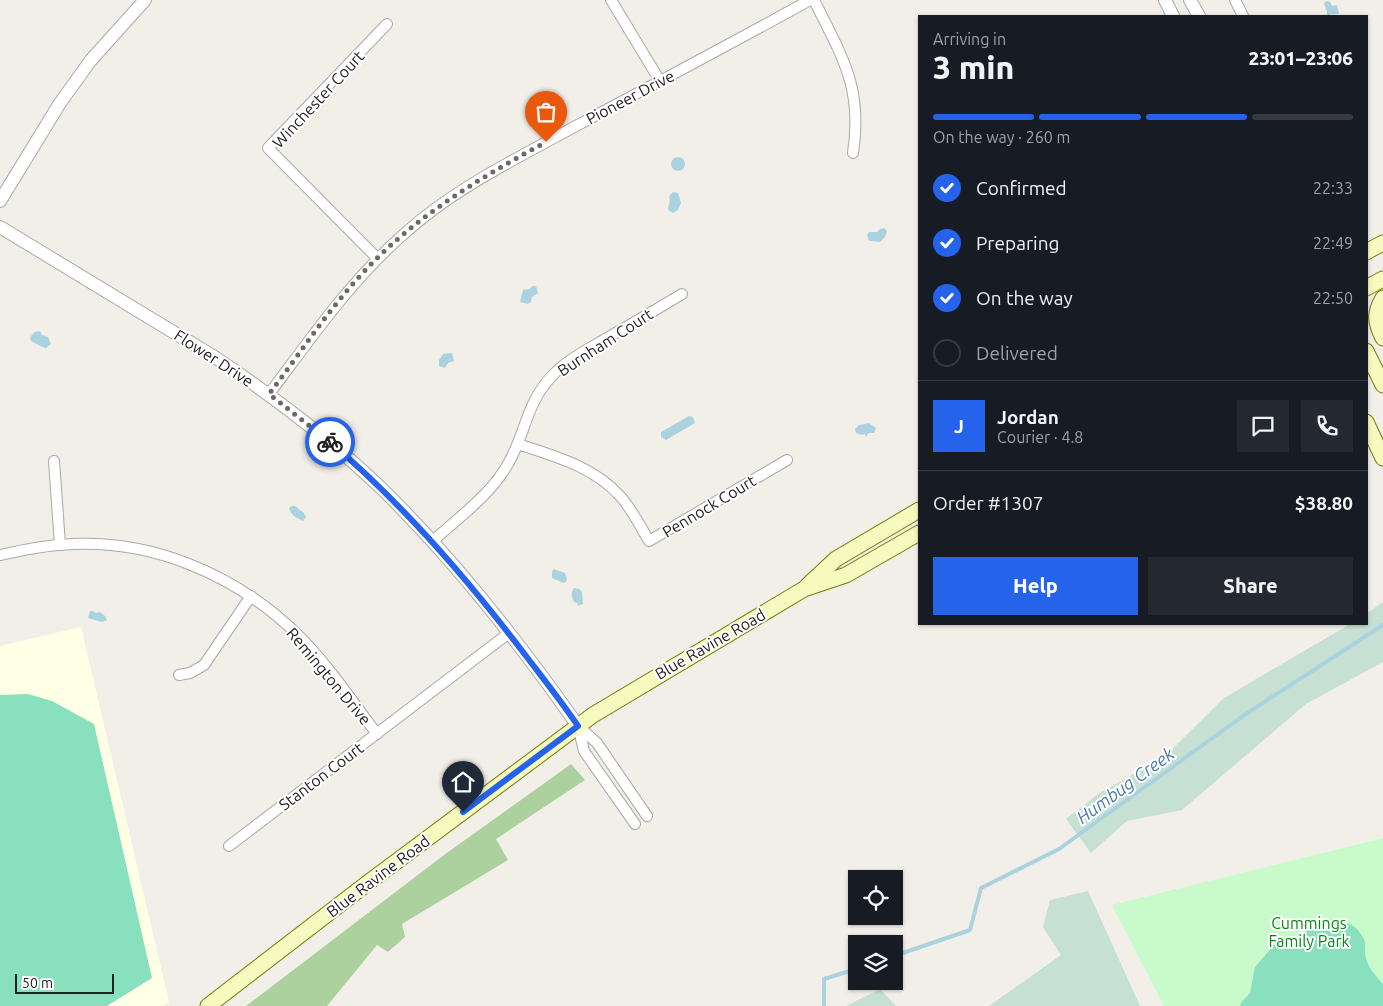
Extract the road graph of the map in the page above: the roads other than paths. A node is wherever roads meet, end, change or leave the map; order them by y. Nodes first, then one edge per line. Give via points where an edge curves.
1 (145, 0) edge
2 (610, 0) edge
3 (810, 0) edge
4 (814, 0) edge
5 (1165, 0) edge
6 (1190, 0) edge
7 (1235, 0) edge
8 (1172, 15) edge
9 (1198, 15) edge
10 (1243, 15) edge
11 (387, 24) dead end
12 (660, 81) junction
13 (853, 153) dead end
14 (0, 201) edge
15 (0, 227) edge
16 (1383, 243) edge
17 (1368, 251) edge
18 (377, 258) junction
19 (1383, 279) edge
20 (1368, 287) edge
21 (682, 294) dead end
22 (1383, 298) edge
23 (1383, 338) edge
24 (1368, 355) edge
25 (1383, 385) edge
26 (269, 394) junction
27 (1368, 426) edge
28 (518, 444) junction
29 (1368, 450) edge
30 (1382, 456) edge
31 (787, 460) dead end
32 (54, 461) dead end
33 (918, 511) edge
34 (918, 534) edge
35 (433, 541) junction
36 (60, 545) junction
37 (0, 555) edge
38 (804, 589) junction
39 (251, 596) junction
40 (508, 633) junction
41 (179, 675) dead end
42 (578, 726) junction
43 (377, 734) junction
44 (647, 816) dead end
45 (635, 824) dead end
46 (229, 846) dead end
47 (208, 1006) edge

1 - 14 street via 91,60 60,103
2 - 12 street
3 - 12 street, Pioneer Drive
4 - 13 street via 852,83 856,115
5 - 8 street
6 - 9 street
7 - 10 street
11 - 18 street, Winchester Court via 268,148
12 - 18 street, Pioneer Drive via 474,182 435,208
15 - 26 street, Flower Drive via 216,358
16 - 17 main road
18 - 26 street, Pioneer Drive via 329,312
19 - 20 main road
21 - 28 street, Burnham Court via 571,360 551,377 536,397
22 - 23 main road via 1376,316
24 - 25 main road
26 - 35 street, Flower Drive via 380,487
27 - 30 main road
28 - 31 street, Pennock Court via 568,461 601,479 628,506 649,542
28 - 35 street, Burnham Court via 493,485
29 - 30 main road
32 - 36 street
33 - 38 main road, Blue Ravine Road via 836,558
34 - 38 main road, Blue Ravine Road via 846,575
35 - 40 street, Flower Drive
36 - 37 street, Remington Drive
36 - 39 street, Remington Drive via 122,546 153,552 213,574
38 - 42 main road, Blue Ravine Road
39 - 41 street via 204,664 190,673
39 - 43 street, Remington Drive via 298,635
40 - 42 street, Flower Drive
40 - 43 street, Stanton Court
42 - 44 street, Flower Drive via 597,743
42 - 45 street, Flower Drive via 584,751
42 - 47 main road, Blue Ravine Road
43 - 46 street, Stanton Court

